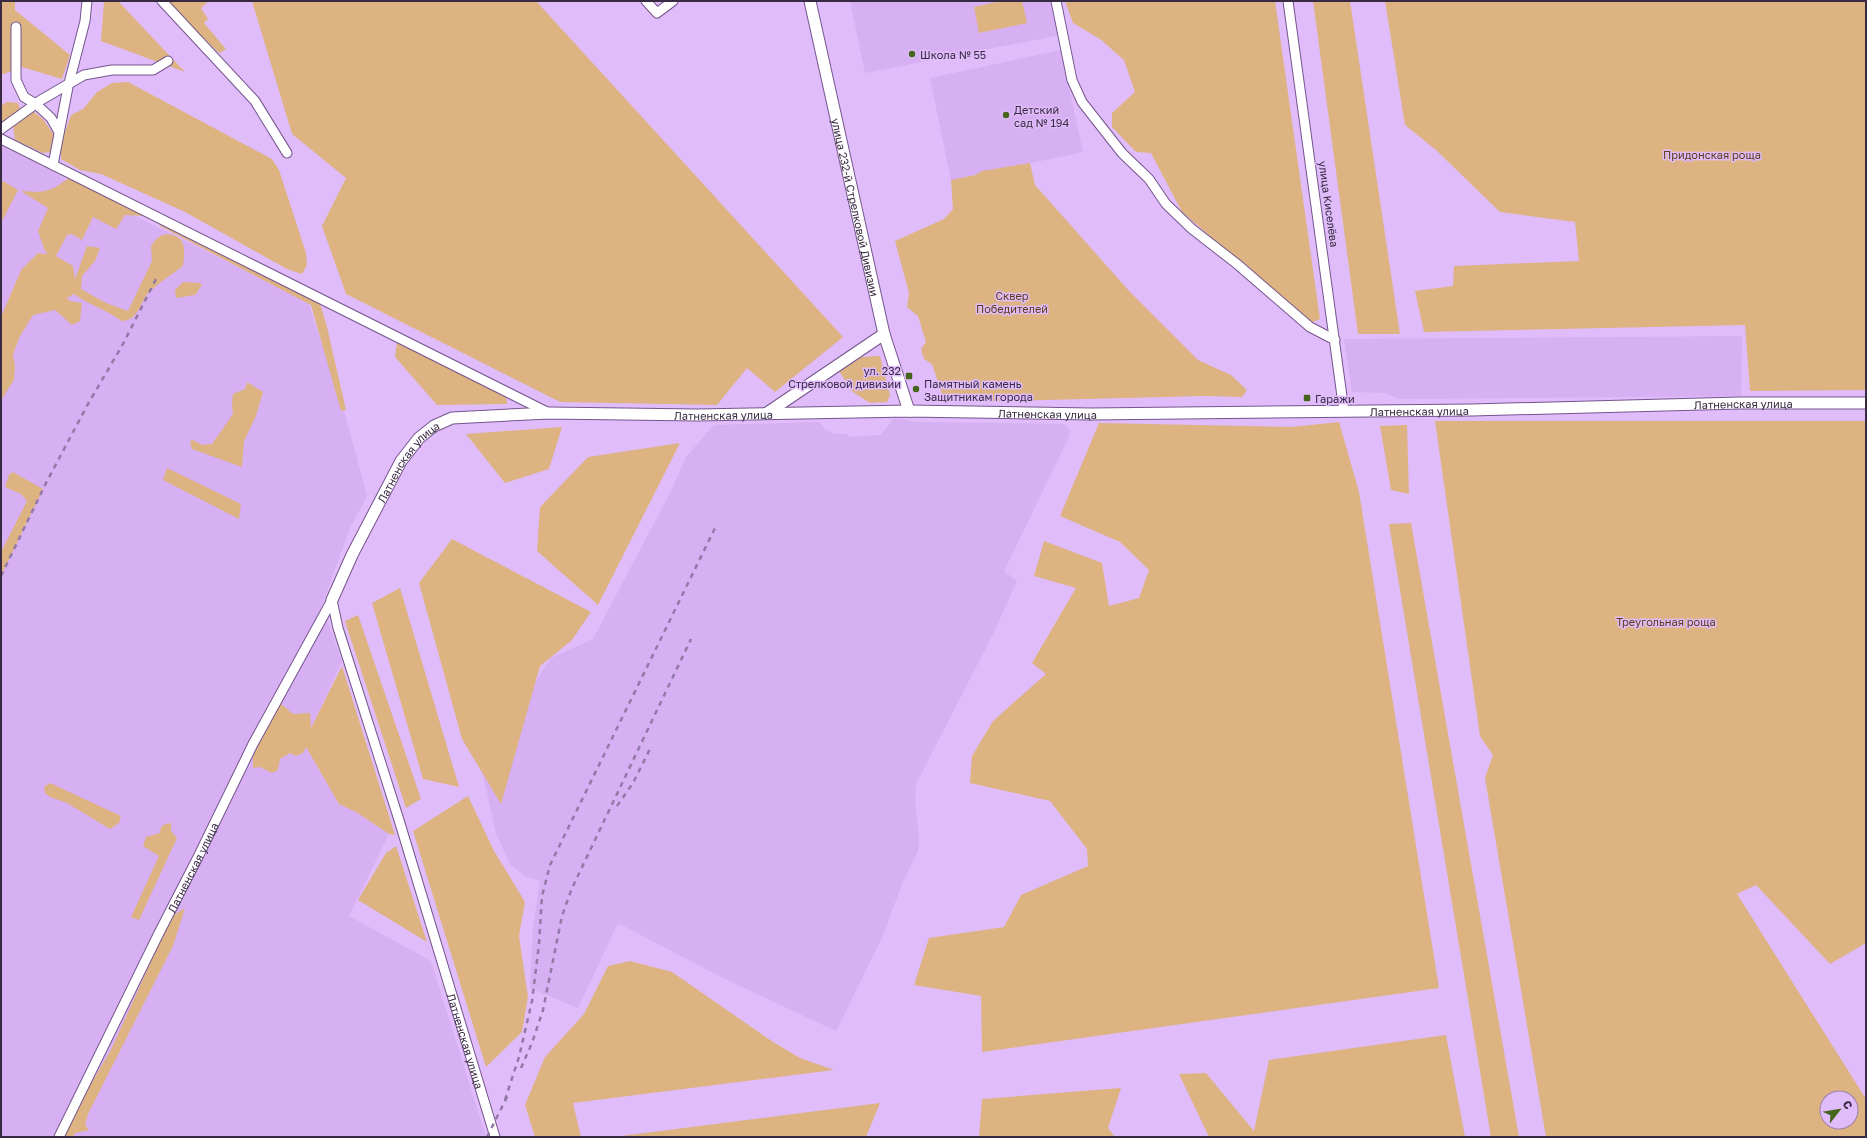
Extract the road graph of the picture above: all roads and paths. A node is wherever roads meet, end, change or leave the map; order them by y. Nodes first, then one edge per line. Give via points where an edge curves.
1 (87, 1) edge
2 (162, 1) edge
3 (646, 1) edge
4 (673, 1) edge
5 (810, 1) edge
6 (1056, 1) edge
7 (1288, 1) edge
8 (16, 27) dead end
9 (168, 61) dead end
10 (69, 83) junction
11 (36, 104) junction
12 (1, 129) edge
13 (59, 132) junction
14 (1, 139) edge
15 (286, 153) dead end
16 (53, 165) junction
17 (884, 334) junction
18 (1335, 340) junction
19 (1866, 403) edge
20 (909, 411) junction
21 (1344, 411) junction
22 (549, 413) junction
23 (766, 414) junction
24 (332, 600) junction
25 (59, 1137) edge
26 (495, 1137) edge

1 - 10 street
2 - 15 street via 255,101
3 - 4 street via 657,13
5 - 17 street, улица 232-й Стрелковой Дивизии
6 - 18 street via 1072,80 1082,102 1118,147 1149,179 1166,204 1192,229 1310,327
7 - 18 street, улица Киселёва
8 - 11 street via 16,80 24,97
9 - 10 street via 153,70 112,70 84,75
10 - 11 street
10 - 13 street
11 - 12 street
11 - 13 street via 51,118
13 - 16 street
14 - 16 street
16 - 22 street
17 - 20 street, улица 232-й Стрелковой Дивизии
17 - 23 street
18 - 21 street, улица Киселёва
19 - 21 street, Латненская улица
20 - 21 street, Латненская улица via 1096,414
20 - 23 street, Латненская улица
22 - 23 street, Латненская улица
22 - 24 street, Латненская улица via 452,418 434,426 419,438 401,461 352,555
24 - 25 street, Латненская улица via 253,744
24 - 26 street, Латненская улица via 338,628

